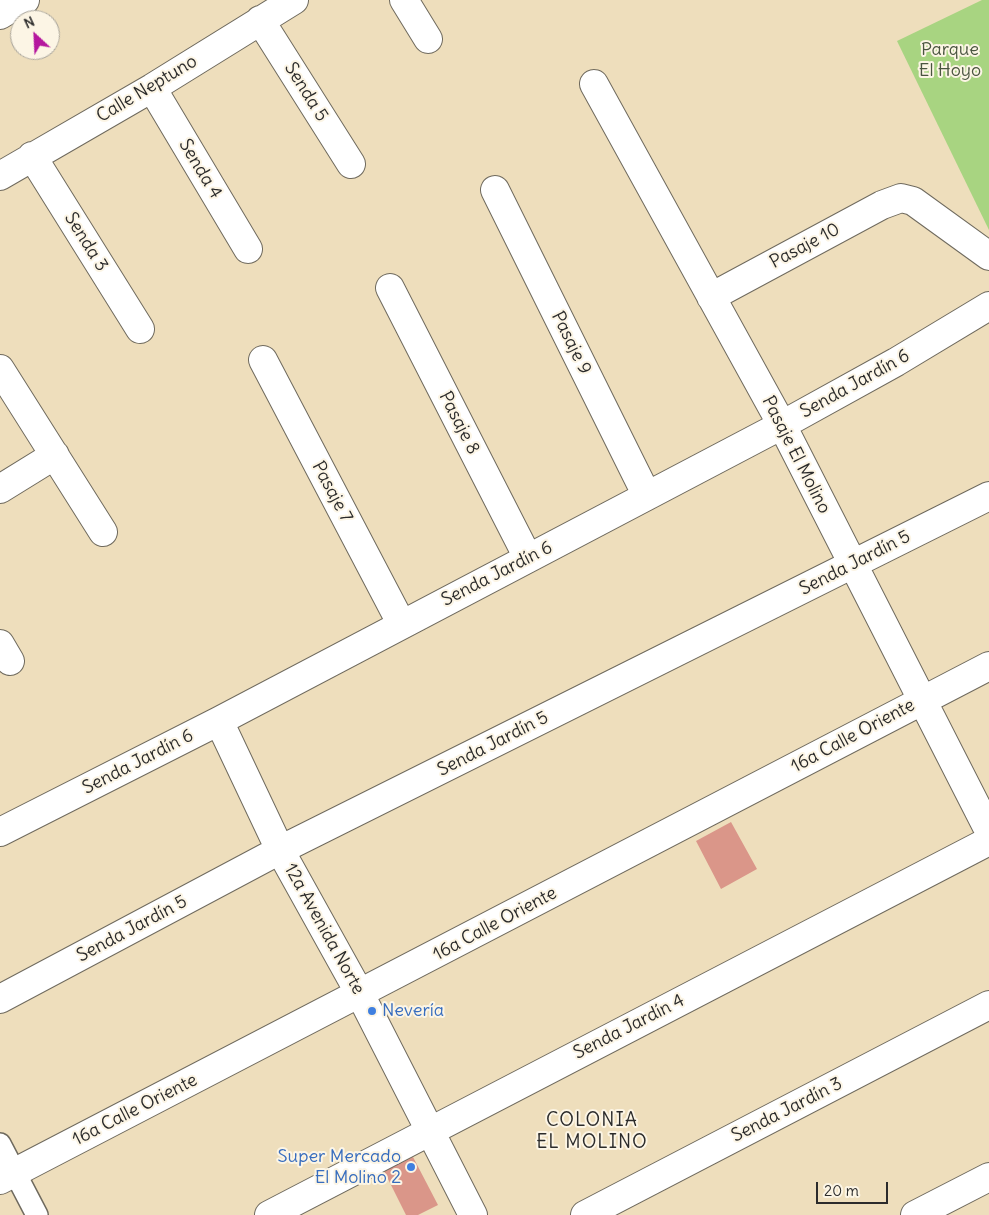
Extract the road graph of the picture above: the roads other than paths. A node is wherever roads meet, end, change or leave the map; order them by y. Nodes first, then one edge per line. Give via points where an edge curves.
1 (25, 0) edge
2 (294, 0) edge
3 (404, 0) edge
4 (0, 15) edge
5 (260, 20) junction
6 (428, 39) dead end
7 (594, 84) dead end
8 (152, 88) junction
9 (32, 156) junction
10 (351, 164) dead end
11 (0, 176) edge
12 (495, 190) dead end
13 (248, 249) dead end
14 (989, 256) edge
15 (390, 288) dead end
16 (712, 297) junction
17 (989, 306) edge
18 (140, 329) dead end
19 (263, 360) dead end
20 (0, 369) edge
21 (782, 425) junction
22 (55, 455) junction
23 (0, 489) edge
24 (647, 496) junction
25 (989, 496) edge
26 (103, 532) dead end
27 (528, 558) junction
28 (852, 564) junction
29 (401, 623) junction
30 (989, 666) edge
31 (923, 699) junction
32 (219, 721) junction
33 (989, 831) edge
34 (0, 832) edge
35 (989, 842) edge
36 (280, 850) junction
37 (360, 994) junction
38 (0, 999) edge
39 (989, 1005) edge
40 (429, 1130) junction
41 (0, 1144) edge
42 (7, 1176) edge
43 (989, 1177) edge
44 (37, 1215) edge
45 (269, 1215) edge
46 (473, 1215) edge
47 (585, 1215) edge
48 (915, 1215) edge

1 - 4 street
2 - 5 street, Calle Neptuno
3 - 6 street
5 - 8 street, Calle Neptuno
5 - 10 street, Senda 5
7 - 16 street, Pasaje El Molino
8 - 9 street, Calle Neptuno
8 - 13 street, Senda 4
9 - 11 street, Calle Neptuno
9 - 18 street, Senda 3
12 - 24 street, Pasaje 9
14 - 16 street, Pasaje 10 via 913,201 900,198
15 - 27 street, Pasaje 8
16 - 21 street, Pasaje El Molino
17 - 21 street, Senda Jardín 6
19 - 29 street, Pasaje 7
20 - 22 street
21 - 24 street, Senda Jardín 6
21 - 28 street, Pasaje El Molino
22 - 23 street
22 - 26 street
24 - 27 street, Senda Jardín 6
25 - 28 street, Senda Jardín 5
27 - 29 street, Senda Jardín 6
28 - 31 street, Pasaje El Molino
28 - 36 street, Senda Jardín 5
29 - 32 street, Senda Jardín 6
30 - 31 street, 16a Calle Oriente
31 - 33 street, Pasaje El Molino
31 - 37 street, 16a Calle Oriente
32 - 34 street, Senda Jardín 6
32 - 36 street, 12a Avenida Norte
35 - 40 street, Senda Jardín 4
36 - 37 street, 12a Avenida Norte
36 - 38 street, Senda Jardín 5
37 - 40 street, 12a Avenida Norte
37 - 42 street, 16a Calle Oriente
39 - 47 street, Senda Jardín 3
40 - 45 street, Senda Jardín 4
40 - 46 street, 12a Avenida Norte
41 - 42 street
42 - 44 street
43 - 48 street

